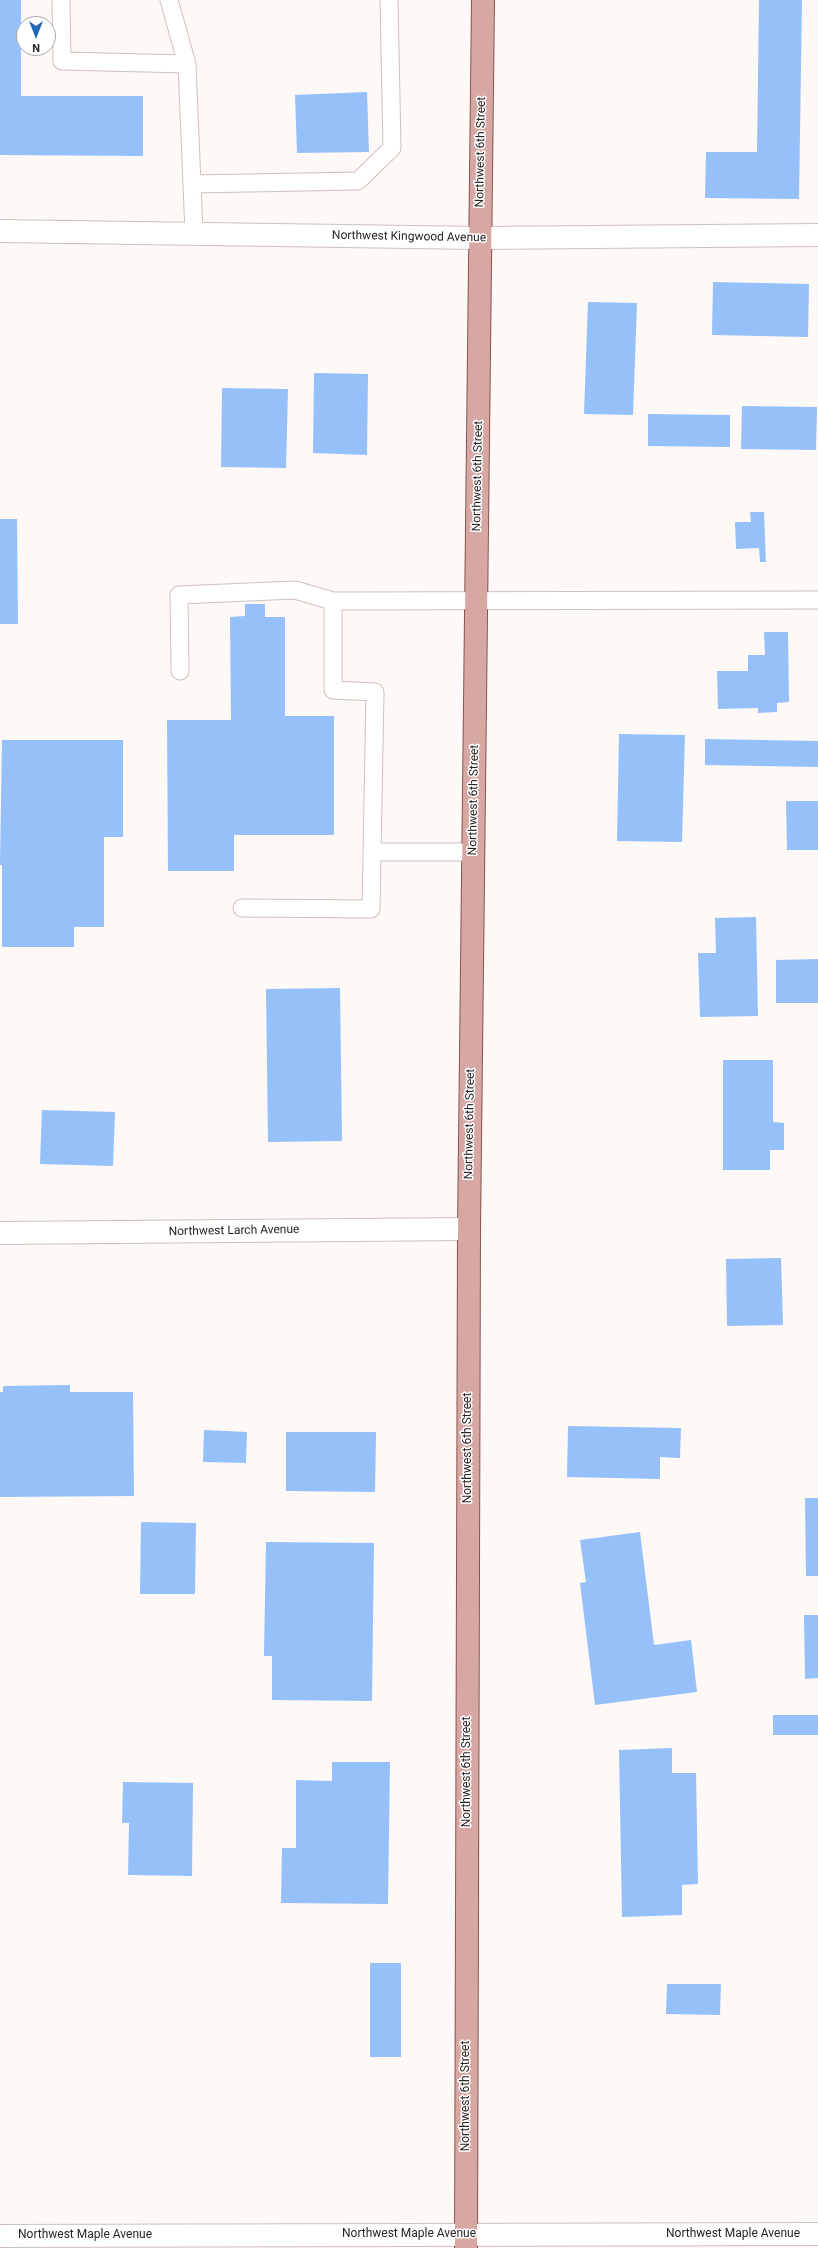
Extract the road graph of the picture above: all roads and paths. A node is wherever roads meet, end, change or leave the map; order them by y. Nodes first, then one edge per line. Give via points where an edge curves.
1 (61, 0) edge
2 (169, 0) edge
3 (389, 0) edge
4 (483, 0) edge
5 (187, 64) junction
6 (192, 184) junction
7 (0, 230) edge
8 (194, 233) junction
9 (818, 236) edge
10 (480, 238) junction
11 (818, 600) edge
12 (333, 601) junction
13 (476, 602) junction
14 (180, 671) dead end
15 (372, 852) junction
16 (473, 852) junction
17 (242, 908) dead end
18 (469, 1229) junction
19 (0, 1233) edge
20 (818, 2234) edge
21 (0, 2236) edge
22 (466, 2241) edge

1 - 5 lane via 62,61
2 - 5 lane
3 - 6 lane via 392,148 358,181
4 - 10 main road, Northwest 6th Street
5 - 6 lane
6 - 8 lane
7 - 8 street, Northwest Kingwood Avenue
8 - 10 street, Northwest Kingwood Avenue
9 - 10 street, Northwest Kingwood Avenue
10 - 13 main road, Northwest 6th Street
11 - 13 lane
12 - 13 lane
12 - 14 lane via 295,590 179,595
12 - 15 lane via 333,690 375,692
13 - 16 main road, Northwest 6th Street
15 - 16 lane
15 - 17 lane via 371,909
16 - 18 main road, Northwest 6th Street
18 - 19 street, Northwest Larch Avenue
18 - 22 main road, Northwest 6th Street
20 - 22 street, Northwest Maple Avenue
21 - 22 street, Northwest Maple Avenue

